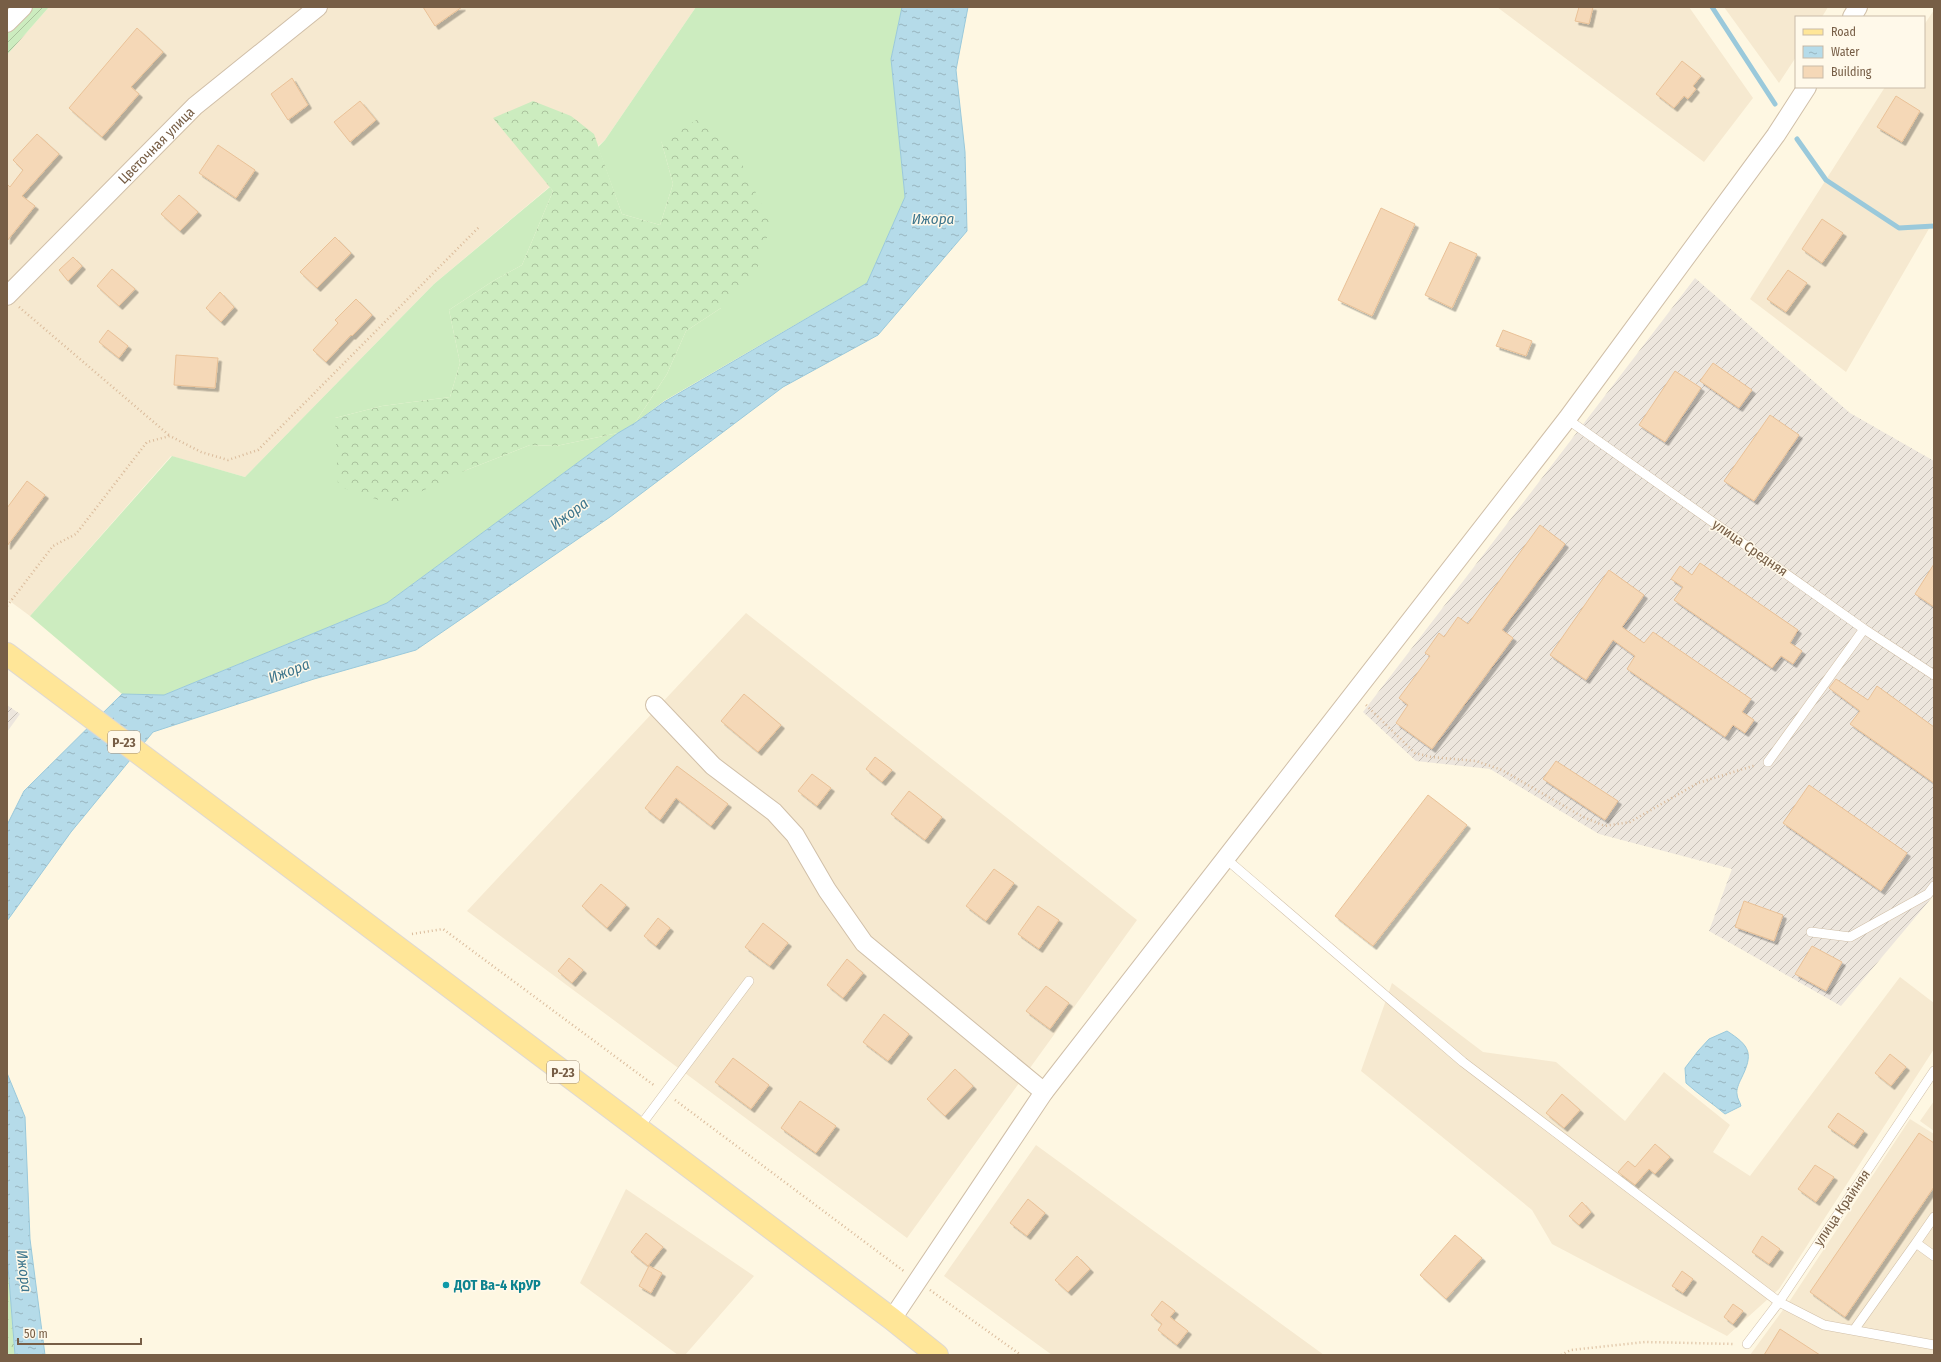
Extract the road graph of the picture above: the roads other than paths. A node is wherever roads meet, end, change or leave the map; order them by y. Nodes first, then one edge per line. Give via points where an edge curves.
1 (24, 7) edge
2 (318, 7) edge
3 (1858, 7) edge
4 (1853, 16) edge
5 (7, 23) edge
6 (1806, 88) edge
7 (10, 299) edge
8 (1567, 419) junction
9 (1864, 629) junction
10 (7, 654) edge
11 (1934, 675) edge
12 (655, 705) dead end
13 (1768, 762) road end
14 (1226, 858) junction
15 (1934, 886) edge
16 (1811, 932) dead end
17 (749, 981) dead end
18 (1934, 1071) edge
19 (1044, 1092) junction
20 (638, 1129) junction
21 (1934, 1217) edge
22 (1916, 1244) junction
23 (1934, 1256) edge
24 (1779, 1302) junction
25 (892, 1319) junction
26 (1854, 1330) junction
27 (1747, 1344) road end
28 (1934, 1345) edge
29 (937, 1355) edge

1 - 5 street
2 - 7 street, Цветочная улица via 195,106
3 - 4 street
6 - 8 street via 1776,135
8 - 9 lane, улица Средняя
8 - 14 street
9 - 11 lane, улица Средняя
9 - 13 lane
10 - 20 main road, Р-23
12 - 19 street via 713,766 774,812 795,835 827,890 864,942
14 - 19 street
14 - 24 lane via 1463,1062
15 - 16 lane via 1928,894 1850,937
17 - 20 lane
18 - 24 lane, улица Крайняя
19 - 25 street
20 - 25 main road, Р-23
21 - 22 lane
22 - 23 lane
22 - 26 lane
24 - 26 lane via 1824,1325
24 - 27 lane, улица Крайняя
25 - 29 main road, Р-23
26 - 28 lane

